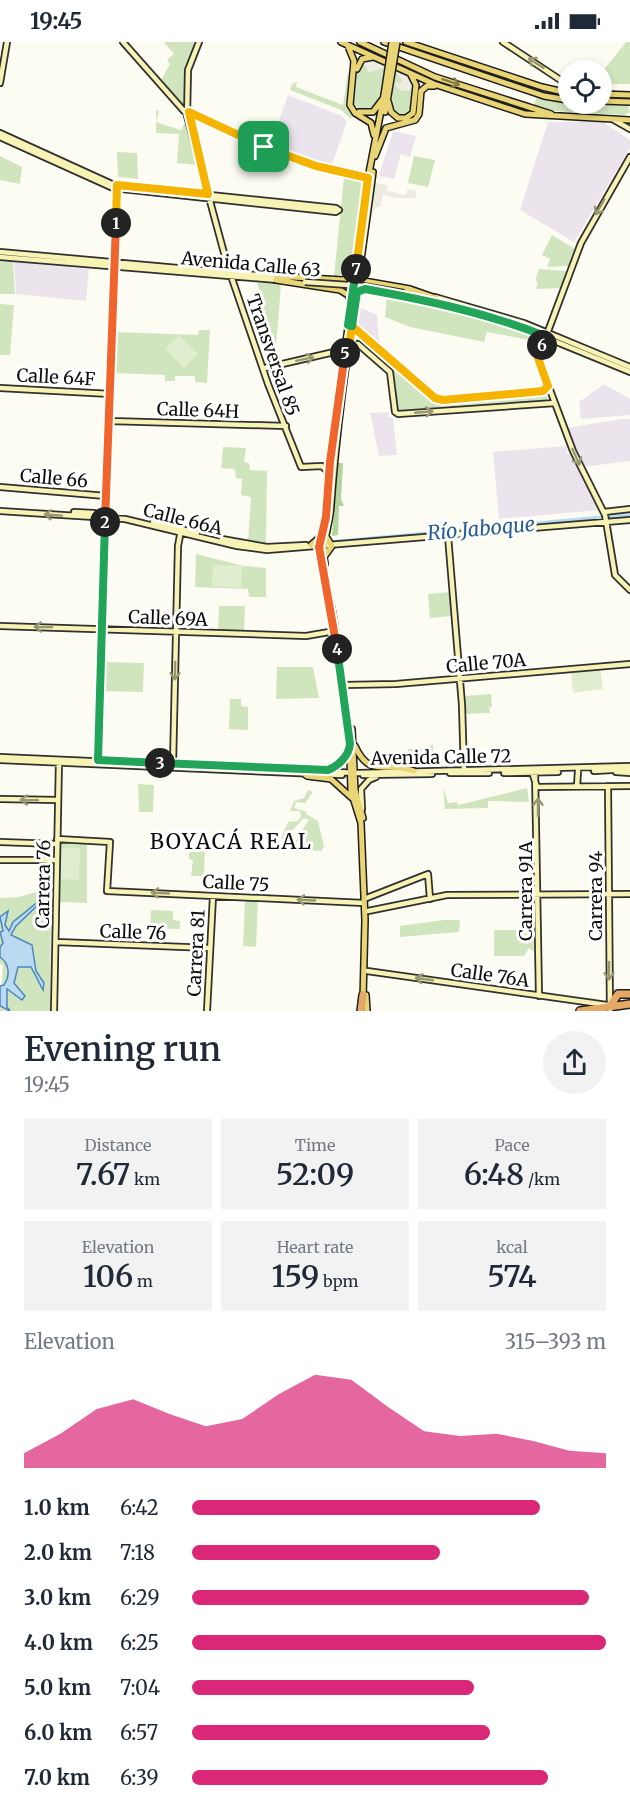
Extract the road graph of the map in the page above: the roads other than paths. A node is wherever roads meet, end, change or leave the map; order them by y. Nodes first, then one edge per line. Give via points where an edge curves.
1 (7, 42) edge
2 (123, 42) edge
3 (200, 42) edge
4 (360, 42) edge
5 (384, 42) edge
6 (392, 42) edge
7 (398, 42) edge
8 (406, 42) edge
9 (503, 42) edge
10 (343, 43) edge
11 (384, 59) junction
12 (400, 67) junction
13 (558, 78) edge
14 (0, 83) edge
15 (441, 87) junction
16 (558, 91) edge
17 (612, 94) edge
18 (630, 95) edge
19 (386, 97) junction
20 (558, 98) edge
21 (612, 101) edge
22 (630, 102) edge
23 (187, 112) junction
24 (612, 119) junction
25 (630, 119) edge
26 (630, 129) edge
27 (0, 135) edge
28 (373, 148) junction
29 (375, 156) junction
30 (630, 157) edge
31 (368, 178) junction
32 (117, 187) junction
33 (210, 196) junction
34 (0, 252) edge
35 (0, 256) edge
36 (114, 264) junction
37 (358, 273) junction
38 (231, 274) junction
39 (276, 278) junction
40 (357, 292) junction
41 (404, 292) junction
42 (421, 298) junction
43 (436, 298) junction
44 (351, 302) junction
45 (242, 305) junction
46 (482, 315) junction
47 (500, 315) junction
48 (350, 326) junction
49 (546, 334) junction
50 (348, 347) junction
51 (259, 357) junction
52 (630, 367) edge
53 (265, 368) junction
54 (630, 372) edge
55 (548, 386) junction
56 (0, 388) edge
57 (524, 393) junction
58 (111, 394) junction
59 (452, 399) junction
60 (555, 403) junction
61 (526, 404) junction
62 (452, 410) junction
63 (110, 421) junction
64 (285, 426) junction
65 (330, 462) junction
66 (301, 466) junction
67 (329, 472) junction
68 (0, 487) edge
69 (106, 496) junction
70 (630, 509) edge
71 (0, 511) edge
72 (105, 516) junction
73 (606, 517) junction
74 (630, 520) edge
75 (183, 531) junction
76 (325, 534) junction
77 (448, 536) junction
78 (310, 546) junction
79 (332, 546) junction
80 (321, 547) junction
81 (322, 557) junction
82 (630, 590) edge
83 (0, 626) edge
84 (102, 629) junction
85 (335, 631) junction
86 (176, 632) junction
87 (630, 664) edge
88 (460, 679) junction
89 (345, 685) junction
90 (354, 744) junction
91 (349, 750) junction
92 (0, 758) edge
93 (59, 760) junction
94 (98, 762) junction
95 (173, 765) junction
96 (630, 768) edge
97 (609, 769) junction
98 (328, 770) junction
99 (534, 771) junction
100 (578, 771) junction
101 (302, 772) junction
102 (414, 772) junction
103 (464, 772) junction
104 (351, 774) junction
105 (578, 786) junction
106 (608, 786) junction
107 (630, 786) edge
108 (537, 787) junction
109 (0, 799) edge
110 (353, 799) junction
111 (58, 800) junction
112 (363, 819) junction
113 (57, 842) junction
114 (0, 843) edge
115 (0, 860) edge
116 (56, 860) junction
117 (630, 894) edge
118 (536, 895) junction
119 (609, 895) junction
120 (213, 896) junction
121 (430, 898) junction
122 (365, 900) junction
123 (368, 913) junction
124 (56, 942) junction
125 (210, 948) junction
126 (366, 971) junction
127 (630, 994) edge
128 (363, 995) joint
129 (537, 996) junction
130 (630, 1004) edge
131 (610, 1008) edge
132 (54, 1011) edge
133 (207, 1011) edge
134 (364, 1011) edge
135 (580, 1011) edge

1 - 14 street
2 - 23 street
3 - 23 street via 188,70
4 -> 25 main road via 430,75 544,113
5 - 20 main road
6 - 19 main road, bridge
7 - 19 main road, bridge
8 - 16 main road
13 -> 9 street
10 - 11 main road
10 - 28 main road via 354,61 350,105 373,126
11 - 12 main road
11 - 19 main road via 370,56 360,61 352,101 357,111 369,114
12 - 15 main road
12 - 19 main road via 415,81 415,110 410,116 398,118 391,112
15 - 24 main road via 532,116
15 - 29 main road via 423,89 417,117 386,128
17 - 18 main road
19 - 28 main road
19 - 29 main road
21 - 22 main road
23 - 31 street via 304,163
23 - 33 street, Transversal 85
24 - 25 main road
24 - 26 street
27 - 32 street
28 - 31 main road
29 - 37 main road
30 -> 49 street via 581,243
31 - 37 main road
32 - 33 street
32 - 36 street
33 - 33 street via 332,212 339,210 336,208
33 - 38 street, Transversal 85
34 - 36 street, Avenida Calle 63
35 - 36 street, Avenida Calle 63
36 - 38 street, Avenida Calle 63
36 - 58 street
37 - 39 main road via 343,280
37 - 40 main road
37 - 43 main road via 364,281
37 - 44 main road
38 - 39 street, Avenida Calle 63
38 - 45 street, Transversal 85
39 - 41 street, Avenida Calle 63, bridge via 364,284
39 - 44 main road via 340,290
40 - 42 main road via 365,289
40 - 48 main road
41 - 42 street, Avenida Calle 63
41 - 43 street, Avenida Calle 63
42 - 46 street, Avenida Calle 63
43 - 47 street, Avenida Calle 63
44 - 48 main road
45 - 51 street, Transversal 85
45 - 53 street, Transversal 85
46 - 47 street
46 - 49 street, Avenida Calle 63
47 - 49 street, Avenida Calle 63
48 - 50 main road
48 - 59 street via 436,398
49 - 52 street, Avenida Calle 63
49 - 54 street, Avenida Calle 63
49 - 55 street via 538,358
53 -> 50 street
50 -> 62 street via 358,344 390,372 396,414
50 - 65 main road
50 - 76 main road
51 - 53 street
51 - 64 street, Transversal 85
53 - 64 street, Transversal 85
55 - 57 street via 543,391
55 - 60 street
56 - 58 street, Calle 64F
57 - 59 street
57 - 61 street via 529,397
58 - 63 street
59 - 62 street
60 - 61 street
60 -> 73 street via 573,451
61 - 62 street
63 - 64 street, Calle 64H
63 - 69 street
64 - 66 street, Transversal 85
65 - 66 street
65 - 67 main road
66 - 67 street via 322,466
67 - 76 main road
68 - 69 street, Calle 66
69 - 72 street
70 - 73 street, Calle 66A
72 -> 71 street, Calle 66A
72 - 75 street, Calle 66A
72 - 84 street
73 - 74 street, Calle 66A
73 - 77 street, Calle 66A
73 - 82 street via 615,575
75 - 78 street, Calle 66A via 259,549
75 - 86 street
76 - 78 main road
76 - 79 main road
76 - 80 main road
77 - 79 street, Calle 66A
77 - 88 street
78 - 80 street, Calle 66A
78 - 81 main road
79 - 80 street, Calle 66A
79 - 81 main road
80 - 81 main road
81 - 85 main road
81 - 89 main road via 336,614
84 -> 83 street, Calle 69A
84 - 86 street, Calle 69A
84 - 94 street
85 - 86 street, Calle 69A via 306,636
85 - 91 main road via 349,724
86 -> 95 street
87 - 88 street, Calle 70A
88 - 89 street, Calle 70A
88 - 103 street
89 - 90 main road
90 - 102 main road via 371,767
90 - 104 main road
91 - 98 main road
91 - 104 main road
92 - 93 street, Avenida Calle 72
92 - 93 street, Avenida Calle 72
93 - 94 street, Avenida Calle 72
93 - 111 street, Carrera 76
94 - 95 street, Avenida Calle 72
95 - 98 street, Avenida Calle 72
95 - 101 street, Avenida Calle 72
96 - 97 street
96 - 97 street
97 - 99 street, Avenida Calle 72
97 - 100 street, Avenida Calle 72
98 - 104 street, Avenida Calle 72
99 - 100 street, Avenida Calle 72
99 - 103 street, Avenida Calle 72
99 - 108 street, Carrera 91A
100 - 105 street
101 - 104 street, Avenida Calle 72
101 - 110 main road via 331,779
102 - 103 street, Avenida Calle 72
102 - 104 street, Avenida Calle 72
102 - 112 street via 369,780 361,793
104 - 110 main road
104 - 112 main road
105 - 106 street
105 - 108 street
106 - 107 street
106 - 119 street, Carrera 94
118 -> 108 street, Carrera 91A
111 -> 109 street
110 - 122 main road via 361,823
111 - 113 street, Carrera 76
112 - 122 main road
113 - 114 street
113 - 116 street, Carrera 76
120 -> 113 street, Calle 75 via 107,891 110,842
115 - 116 street
116 - 124 street, Carrera 76
117 - 119 street
118 - 119 street
118 - 121 street
118 - 129 street, Carrera 91A
119 -> 131 street, Carrera 94
122 -> 120 street, Calle 75
120 - 125 street, Carrera 81
121 - 122 street via 428,874
121 - 123 street
122 - 123 main road
122 - 128 main road
123 - 126 main road
124 - 125 street, Calle 76
124 - 132 street, Carrera 76
125 - 133 street, Carrera 81
129 -> 126 street, Calle 76A
126 - 134 main road
127 - 131 highway via 616,995
128 - 134 highway
129 - 131 street, Calle 76A
130 - 131 highway
131 - 135 highway

